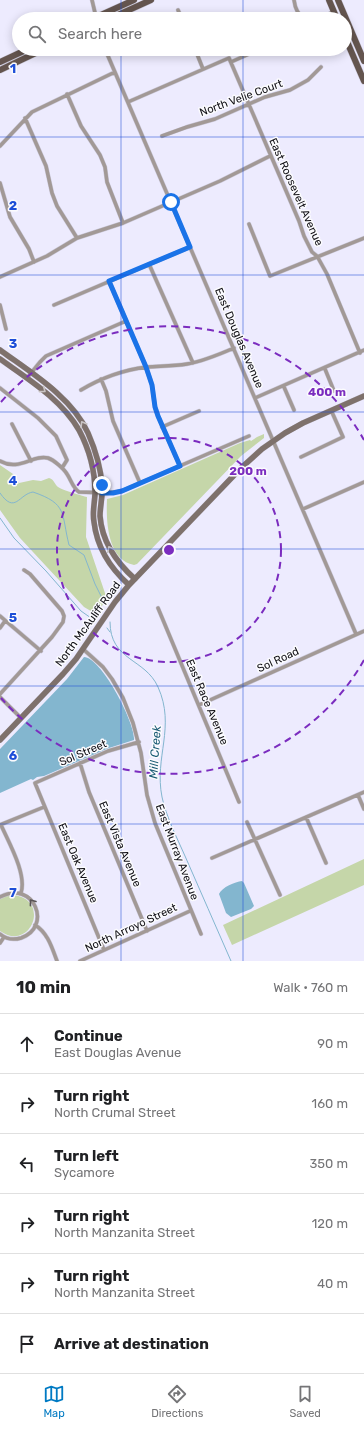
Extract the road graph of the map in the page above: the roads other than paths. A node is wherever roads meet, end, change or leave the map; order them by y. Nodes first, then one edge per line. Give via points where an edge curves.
1 (92, 0) edge
2 (134, 0) edge
3 (141, 0) edge
4 (151, 0) edge
5 (294, 0) edge
6 (328, 0) edge
7 (338, 0) edge
8 (129, 10) junction
9 (93, 12) edge
10 (107, 12) edge
11 (125, 12) edge
12 (297, 12) edge
13 (334, 12) edge
14 (343, 12) edge
15 (352, 32) edge
16 (352, 53) edge
17 (13, 56) edge
18 (29, 56) edge
19 (108, 56) edge
20 (198, 56) edge
21 (241, 56) edge
22 (230, 60) junction
23 (364, 60) edge
24 (0, 62) edge
25 (320, 67) dead end
26 (203, 69) junction
27 (0, 70) edge
28 (115, 72) junction
29 (364, 81) edge
30 (67, 94) junction
31 (128, 102) junction
32 (249, 104) junction
33 (25, 118) junction
34 (162, 136) dead end
35 (0, 146) edge
36 (270, 156) junction
37 (0, 183) edge
38 (171, 202) junction
39 (123, 224) junction
40 (249, 224) dead end
41 (77, 238) junction
42 (364, 238) edge
43 (190, 247) junction
44 (317, 256) junction
45 (34, 262) junction
46 (149, 264) junction
47 (0, 277) edge
48 (109, 281) junction
49 (0, 305) edge
50 (54, 305) dead end
51 (126, 321) junction
52 (6, 329) dead end
53 (234, 348) junction
54 (0, 350) edge
55 (364, 350) edge
56 (360, 353) junction
57 (0, 359) edge
58 (193, 363) junction
59 (146, 367) junction
60 (324, 368) junction
61 (31, 373) junction
62 (27, 378) junction
63 (102, 379) junction
64 (284, 387) junction
65 (0, 388) edge
66 (81, 390) dead end
67 (334, 391) dead end
68 (364, 396) edge
69 (255, 398) junction
70 (294, 410) dead end
71 (331, 410) junction
72 (199, 411) dead end
73 (12, 424) dead end
74 (162, 427) junction
75 (249, 436) dead end
76 (273, 441) junction
77 (301, 457) dead end
78 (0, 461) edge
79 (31, 461) junction
80 (180, 466) junction
81 (62, 468) junction
82 (364, 482) edge
83 (140, 483) junction
84 (95, 493) junction
85 (102, 493) junction
86 (302, 509) junction
87 (24, 570) dead end
88 (135, 579) junction
89 (129, 585) junction
90 (158, 608) dead end
91 (0, 616) edge
92 (6, 621) junction
93 (0, 628) edge
94 (364, 630) edge
95 (356, 634) junction
96 (83, 649) junction
97 (41, 651) junction
98 (0, 694) edge
99 (0, 698) edge
100 (199, 705) junction
101 (21, 718) junction
102 (0, 740) edge
103 (139, 742) junction
104 (80, 763) junction
105 (35, 783) joint
106 (364, 792) edge
107 (358, 795) junction
108 (239, 802) dead end
109 (44, 807) junction
110 (364, 809) edge
111 (306, 817) junction
112 (247, 822) dead end
113 (0, 825) edge
114 (255, 840) junction
115 (212, 858) dead end
116 (326, 863) dead end
117 (21, 893) junction
118 (280, 895) dead end
119 (0, 896) edge
120 (190, 911) junction
121 (35, 925) junction
122 (147, 931) junction
123 (200, 934) dead end
124 (2, 936) edge
125 (0, 943) edge
126 (104, 950) junction
127 (57, 961) edge
128 (80, 961) edge

1 - 9 street
2 - 10 main road
3 - 8 main road
4 - 8 main road
5 - 12 street
6 - 13 main road
7 - 14 main road
8 - 11 main road
15 - 23 main road
16 - 29 main road
17 - 24 main road
18 - 27 main road
19 - 28 street, East Douglas Avenue
20 - 26 street
21 - 22 street
22 - 26 street
22 - 32 street, East Roosevelt Avenue
25 - 32 street, North Velie Court via 308,80 290,90
26 - 31 street
28 - 30 street
28 - 31 street, East Douglas Avenue
30 - 33 street via 36,109
30 - 39 street via 105,167 107,182
31 - 38 street, East Douglas Avenue
32 - 34 street, North Velie Court
32 - 36 street, East Roosevelt Avenue
33 - 35 street
33 - 41 street via 46,166 57,206
36 - 38 street
36 - 44 street, East Roosevelt Avenue via 309,247
37 - 45 street via 10,217
38 - 39 street
38 - 43 street, East Douglas Avenue
39 - 41 street
40 - 44 street via 270,276
41 - 45 street
42 - 44 street
43 - 46 street
43 - 53 street, East Douglas Avenue
44 - 56 street, East Roosevelt Avenue
45 - 47 street
46 - 48 street
46 - 58 street
48 - 50 street
48 - 51 street
49 - 52 street
51 - 59 street
51 - 61 street via 55,351 40,362
53 - 58 street
53 - 69 street, East Douglas Avenue
54 - 61 street
55 - 56 street
56 - 60 street
57 - 62 street
58 - 59 street
59 - 63 street
59 - 74 street
60 - 64 street
60 - 67 street
61 - 62 street
85 -> 61 street via 96,455 83,422 67,402
62 -> 84 street via 59,404 79,430 92,463
63 - 66 street
63 - 83 street via 112,422
64 - 69 street
64 - 70 street
65 - 81 street via 56,436 66,460
68 - 71 street, North McAuliff Road
69 - 76 street, East Douglas Avenue
71 - 76 street, North McAuliff Road
71 - 77 street via 343,438
72 - 74 street
73 - 79 street
74 - 80 street
75 - 80 street
76 - 86 street, East Douglas Avenue
76 - 88 street, North McAuliff Road via 241,468
78 - 79 street via 16,465
79 - 81 street via 48,458
80 - 83 street
81 - 84 street via 77,491
82 - 86 street
83 - 85 street via 118,492
84 - 85 street
84 - 89 street via 93,522 98,542 115,572
88 -> 85 street via 116,559 106,541 100,516
86 - 95 street, East Douglas Avenue
87 - 97 street via 62,611 63,620
88 - 89 street, North McAuliff Road
89 - 96 street, North McAuliff Road
90 - 100 street, East Race Avenue
91 - 92 street
92 - 93 street
92 - 97 street
94 - 95 street, Sol Road
95 - 100 street, Sol Road
96 - 101 street, North McAuliff Road
96 - 103 street, East Murray Avenue via 103,666 118,688
97 - 98 street
99 - 101 street
100 - 108 street, East Race Avenue
101 - 102 street, North McAuliff Road
103 - 104 street, Sol Street via 118,747
103 - 120 street, East Murray Avenue via 144,782 153,816
104 - 105 street, Sol Street
104 - 122 street, East Vista Avenue via 89,792
105 - 109 street, East Oak Avenue
106 - 107 street
107 - 110 street
107 - 111 street
109 - 113 street
109 - 126 street, East Oak Avenue
111 - 114 street
111 - 116 street
112 - 114 street
113 - 117 street via 22,877
114 - 115 street
114 - 118 street
117 - 119 street
121 -> 117 street via 37,910 34,903
120 - 122 street, North Arroyo Street
120 - 123 street, East Murray Avenue
121 - 124 street via 32,931 19,939
121 - 127 street via 47,936
122 - 126 street, North Arroyo Street
124 - 125 street
126 - 128 street, North Arroyo Street

